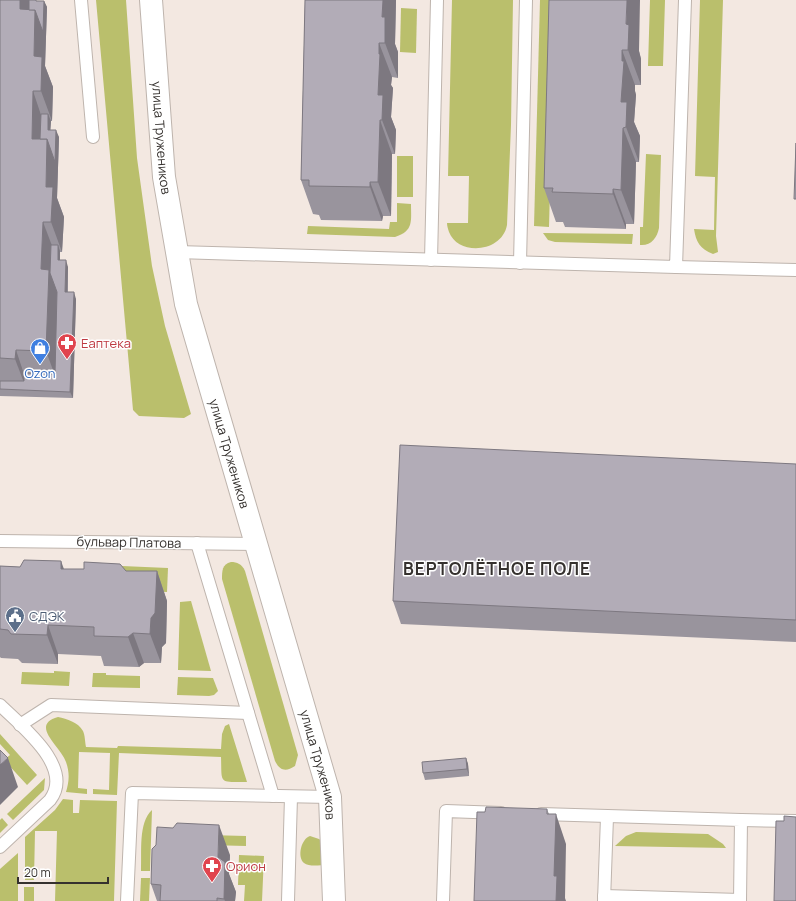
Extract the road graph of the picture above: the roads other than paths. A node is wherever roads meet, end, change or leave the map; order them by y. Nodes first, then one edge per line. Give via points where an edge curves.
1 (81, 0) edge
2 (151, 0) edge
3 (437, 0) edge
4 (526, 0) edge
5 (685, 0) edge
6 (93, 137) dead end
7 (177, 252) junction
8 (431, 260) junction
9 (520, 263) junction
10 (676, 267) junction
11 (796, 270) edge
12 (0, 541) edge
13 (197, 543) junction
14 (257, 544) junction
15 (0, 705) edge
16 (248, 713) junction
17 (20, 725) junction
18 (273, 796) junction
19 (291, 797) junction
20 (330, 797) junction
21 (515, 813) edge
22 (530, 814) edge
23 (607, 816) junction
24 (741, 820) junction
25 (796, 821) edge
26 (0, 847) edge
27 (604, 898) edge
28 (740, 900) edge
29 (127, 901) edge
30 (288, 901) edge
31 (334, 901) edge
32 (444, 901) edge

1 - 6 lane
2 - 7 street, улица Тружеников via 164,177
3 - 8 lane
4 - 9 lane
5 - 10 lane
7 - 8 lane
7 - 14 street, улица Тружеников via 186,304
8 - 9 lane
9 - 10 lane
10 - 11 lane
12 - 13 lane, бульвар Платова
13 - 14 lane, бульвар Платова
13 - 16 lane
14 - 20 street, улица Тружеников
15 - 17 lane
16 - 17 lane via 50,705
16 - 18 lane
17 - 26 lane via 44,749 55,768 57,784 54,796
18 - 19 lane
18 - 29 lane via 132,793
19 - 20 lane
19 - 30 lane
20 - 31 street, улица Тружеников
21 - 32 lane via 446,811
22 - 23 lane
23 - 24 lane
23 - 27 lane
24 - 25 lane
24 - 28 lane
27 - 28 lane

